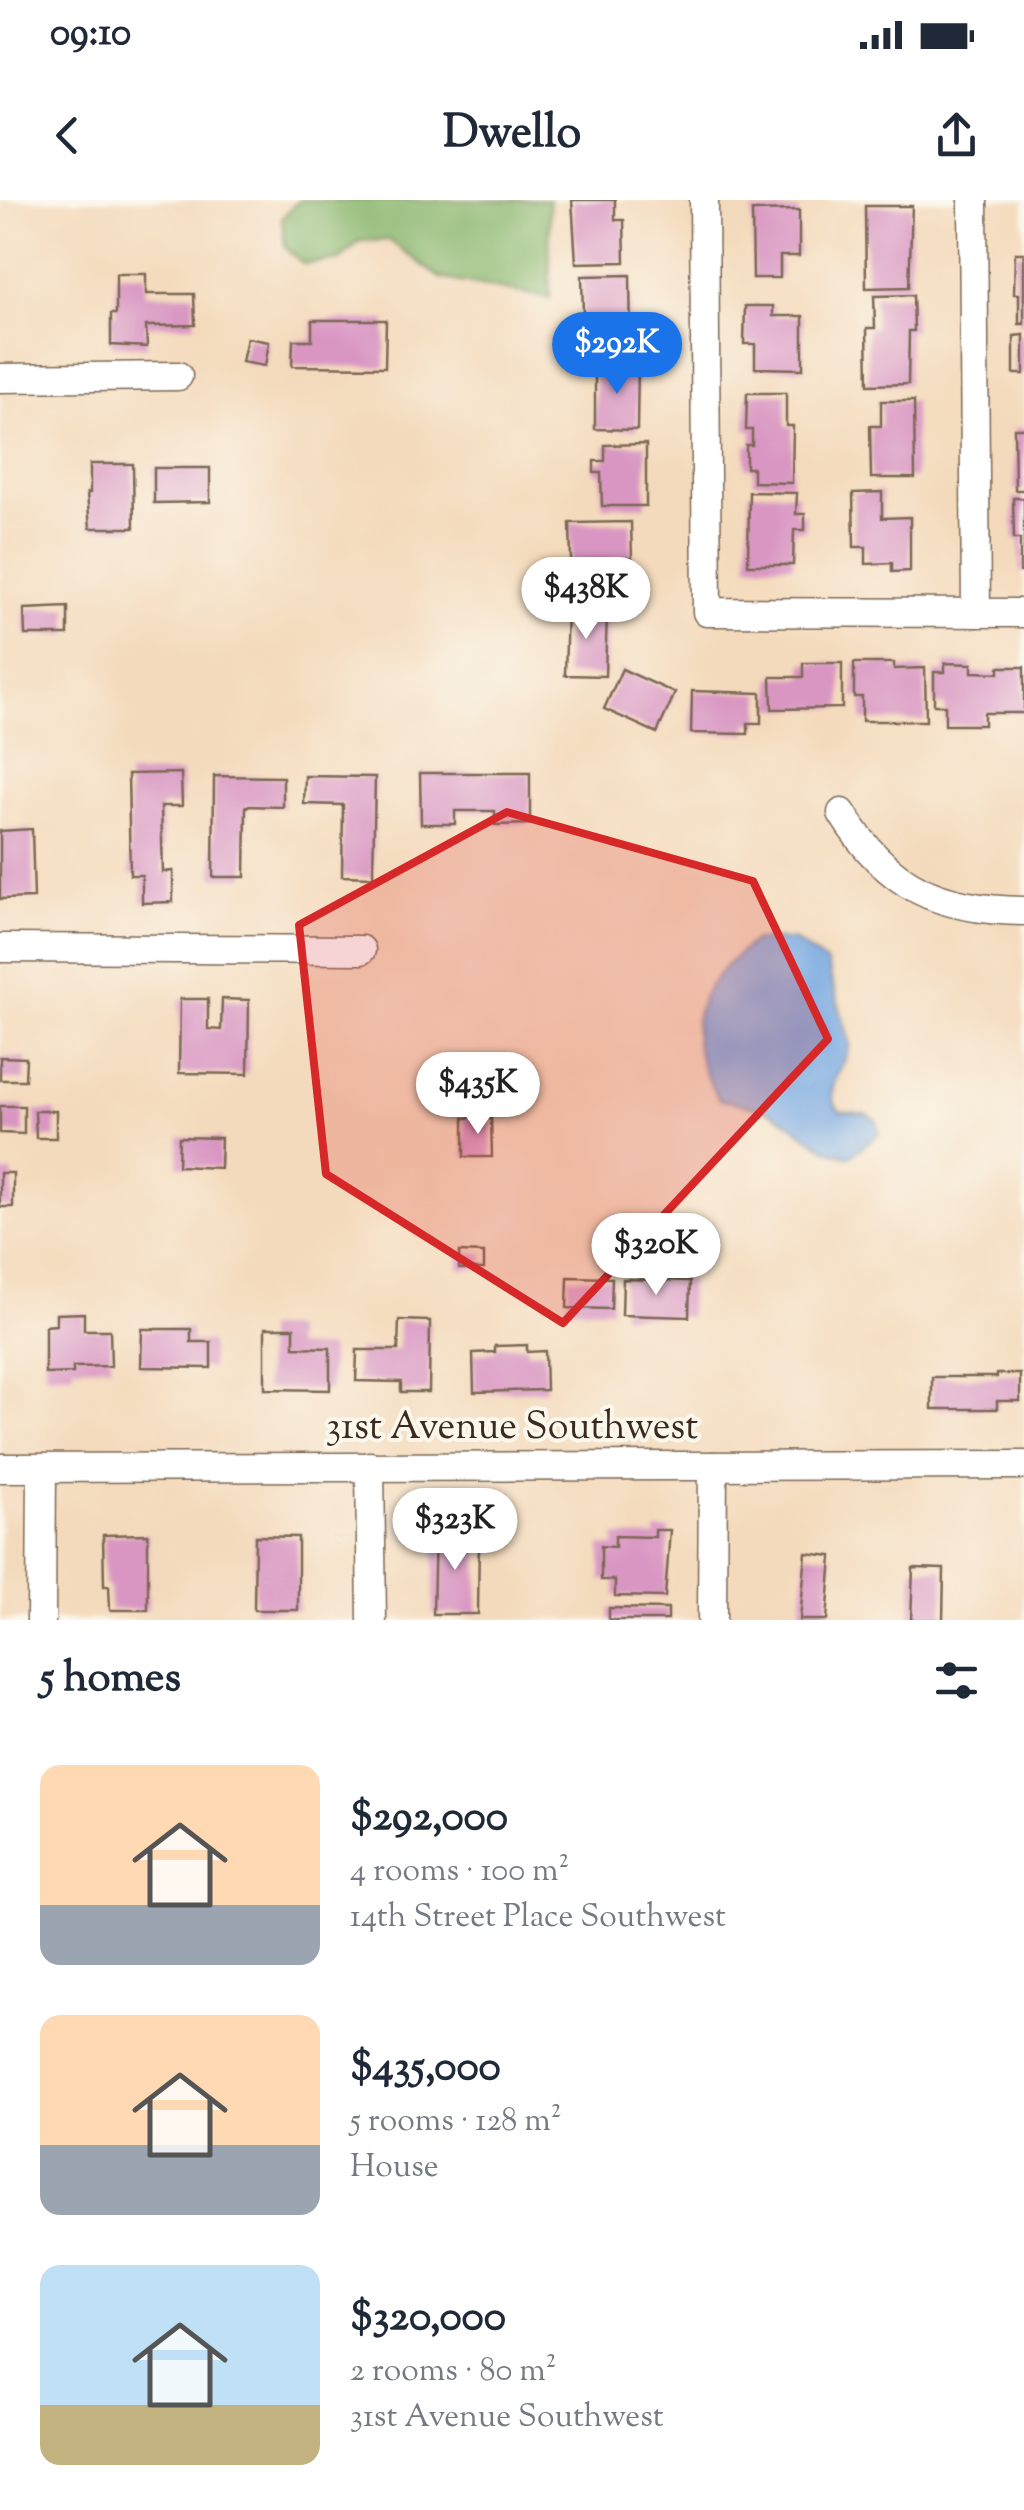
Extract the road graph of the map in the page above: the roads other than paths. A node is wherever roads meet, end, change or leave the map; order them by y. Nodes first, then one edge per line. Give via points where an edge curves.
1 (704, 200) edge
2 (973, 200) edge
3 (178, 376) dead end
4 (0, 378) edge
5 (976, 613) junction
6 (1024, 613) edge
7 (842, 814) dead end
8 (1024, 911) edge
9 (0, 948) edge
10 (361, 950) dead end
11 (1024, 1464) edge
12 (370, 1466) junction
13 (713, 1466) junction
14 (0, 1468) edge
15 (42, 1470) junction
16 (41, 1620) edge
17 (372, 1620) edge
18 (712, 1620) edge

1 - 5 street via 707,612
2 - 5 street
3 - 4 street
5 - 6 street
7 - 8 street via 874,857 914,889 966,908
9 - 10 street
11 - 13 street, 31st Avenue Southwest
12 - 13 street, 31st Avenue Southwest
12 - 15 street, 31st Avenue Southwest
12 - 17 street
13 - 18 street
14 - 15 street, 31st Avenue Southwest
15 - 16 street

